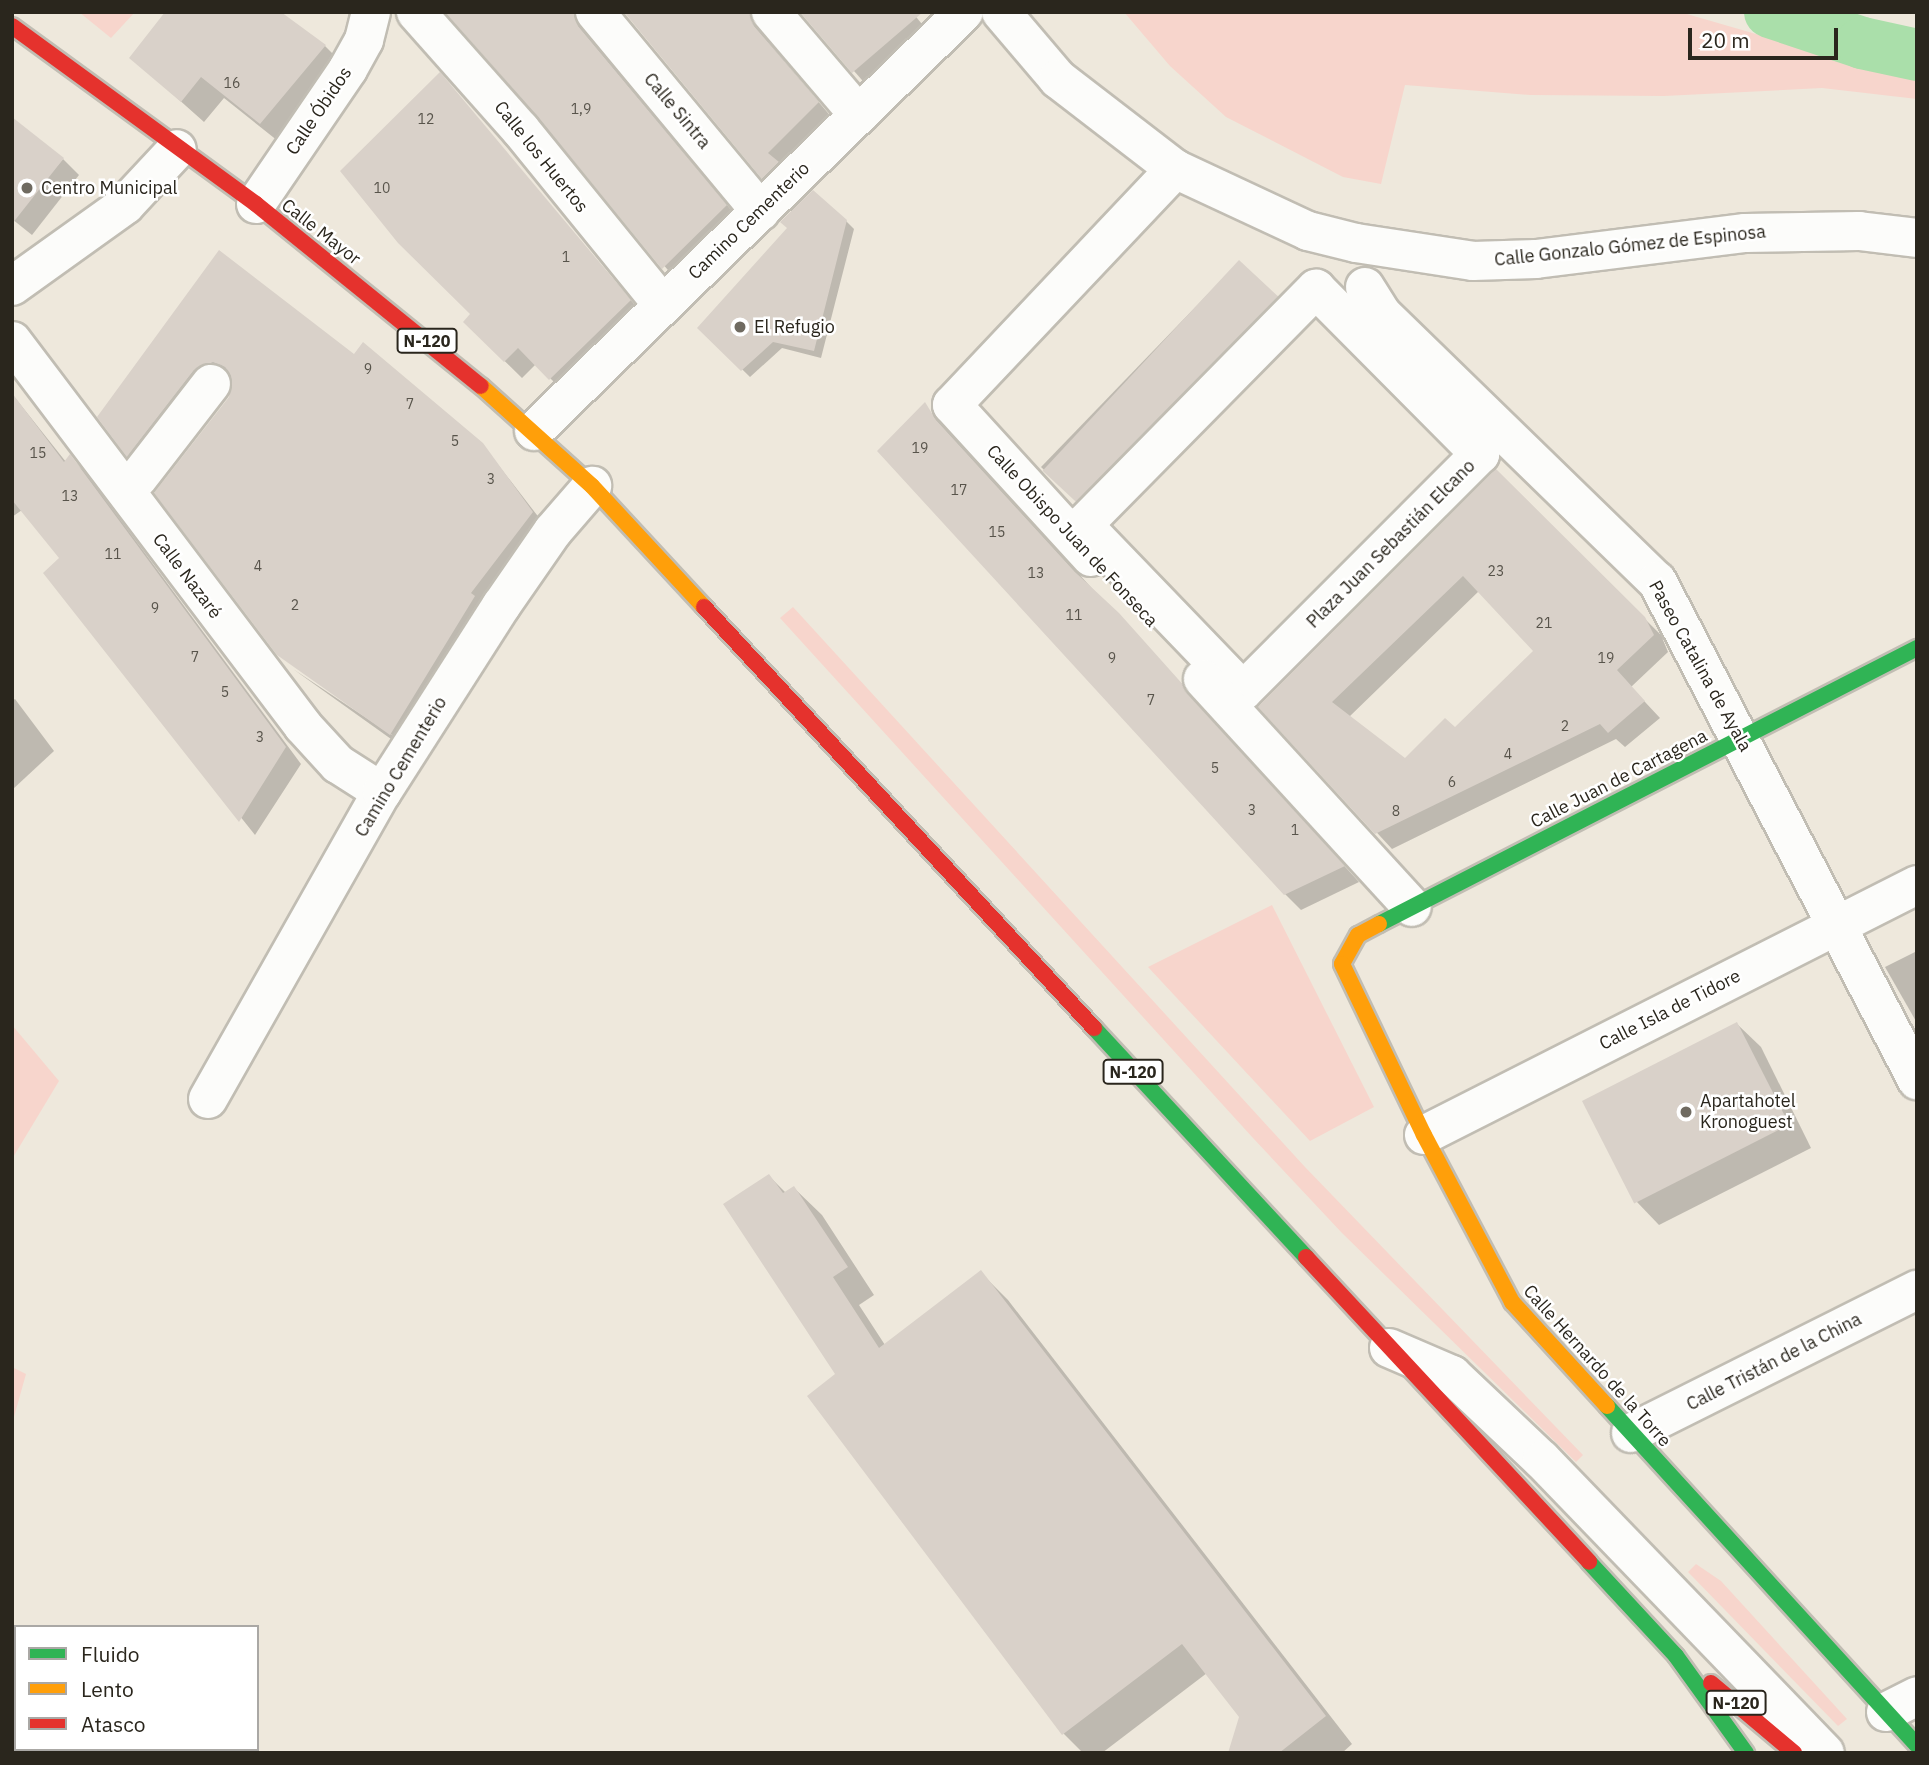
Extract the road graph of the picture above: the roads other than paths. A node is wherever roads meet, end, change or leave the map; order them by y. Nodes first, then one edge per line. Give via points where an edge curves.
1 (371, 12) edge
2 (416, 12) edge
3 (595, 12) edge
4 (771, 12) edge
5 (964, 12) edge
6 (1001, 12) edge
7 (12, 26) edge
8 (859, 115) junction
9 (177, 149) junction
10 (1175, 169) junction
11 (256, 204) junction
12 (760, 211) junction
13 (1917, 238) edge
14 (12, 286) edge
15 (1365, 287) dead end
16 (663, 305) junction
17 (12, 341) edge
18 (211, 384) dead end
19 (534, 431) junction
20 (138, 478) dead end
21 (592, 486) junction
22 (1083, 525) joint
23 (1917, 648) edge
24 (1740, 739) junction
25 (382, 792) junction
26 (1917, 885) edge
27 (1412, 907) junction
28 (1836, 925) junction
29 (1345, 952) joint
30 (1917, 1080) edge
31 (208, 1099) dead end
32 (1424, 1135) junction
33 (1917, 1290) edge
34 (1387, 1347) junction
35 (1632, 1433) junction
36 (1676, 1656) junction
37 (1901, 1704) edge
38 (1917, 1745) edge
39 (1746, 1753) edge
40 (1794, 1753) edge
41 (1825, 1753) edge

1 - 11 street, Calle Óbidos via 364,40 348,69
2 - 16 street, Calle los Huertos
3 - 12 street, Calle Sintra
4 - 8 street
5 - 8 street, Camino Cementerio
6 - 10 street, Calle Gonzalo Gómez de Espinosa via 1058,79
7 - 9 main road, Calle Mayor / N-120
8 - 12 street, Camino Cementerio
9 - 11 main road, Calle Mayor / N-120
9 - 14 street via 125,205
10 - 13 street, Calle Gonzalo Gómez de Espinosa via 1308,231 1424,257 1536,259 1745,233 1817,230
10 - 27 street, Calle Obispo Juan de Fonseca via 951,405
11 - 19 main road, Calle Mayor / N-120
12 - 16 street, Camino Cementerio
15 - 24 street, Paseo Catalina de Ayala via 1382,314 1657,581
16 - 19 street, Camino Cementerio
17 - 25 street, Calle Nazaré via 303,726 338,764
18 - 20 street
19 - 21 main road, Calle Mayor / N-120
21 - 25 street, Camino Cementerio via 516,583
21 - 34 main road, N-120
22 - 22 street, Plaza Juan Sebastián Elcano via 1316,289 1480,454 1243,691
23 - 24 main road, Calle Juan de Cartagena
24 - 27 main road, Calle Juan de Cartagena
24 - 28 street, Paseo Catalina de Ayala
25 - 31 street, Camino Cementerio
26 - 28 street, Calle Isla de Tidore
27 - 29 main road, Calle Juan de Cartagena via 1358,934
28 - 30 street, Paseo Catalina de Ayala
28 - 32 street, Calle Isla de Tidore
29 - 32 main road, Calle Hernardo de la Torre via 1344,976
32 - 35 main road, Calle Hernardo de la Torre via 1512,1302
33 - 35 street, Calle Tristán de la China
34 - 36 main road, N-120
34 - 41 street via 1452,1375 1542,1460
35 - 37 main road, Calle Hernardo de la Torre
36 - 39 main road, N-120
36 - 40 main road, N-120
37 - 38 main road, Calle Hernardo de la Torre

